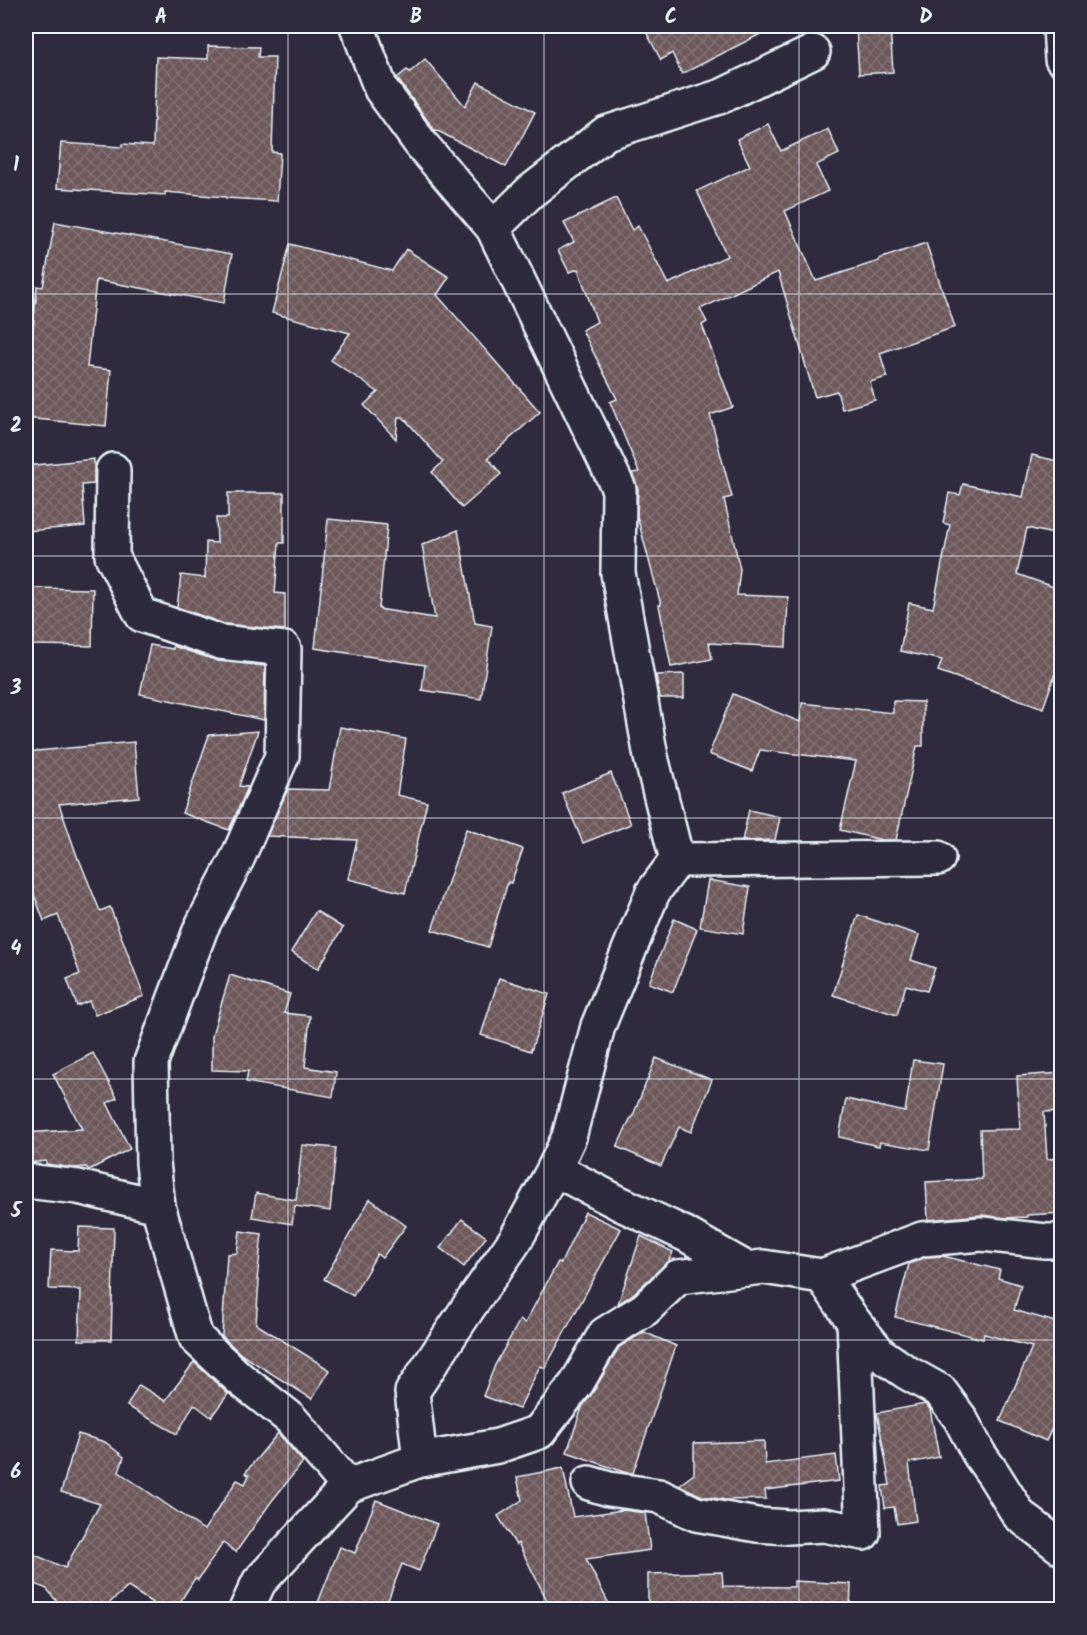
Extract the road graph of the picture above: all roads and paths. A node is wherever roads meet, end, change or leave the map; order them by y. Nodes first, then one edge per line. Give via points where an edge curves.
1 (357, 26) edge
2 (1060, 26) edge
3 (813, 52) dead end
4 (1062, 59) edge
5 (493, 228) junction
6 (113, 470) dead end
7 (938, 858) dead end
8 (677, 860) junction
9 (554, 1169) junction
10 (26, 1181) edge
11 (158, 1206) junction
12 (1062, 1241) edge
13 (747, 1269) junction
14 (822, 1276) junction
15 (854, 1322) junction
16 (420, 1460) junction
17 (589, 1484) dead end
18 (348, 1486) junction
19 (1062, 1548) edge
20 (246, 1610) edge

1 - 5 street via 381,89 421,144
2 - 4 street
3 - 5 street via 722,96 606,133 531,192
5 - 8 street via 619,489 618,573 651,757
6 - 11 street via 112,556 142,615 220,642 284,649 282,756 238,857 201,928 151,1062
7 - 8 street
8 - 9 street via 653,892 598,1026 570,1137
9 - 13 street via 685,1233
9 - 16 street via 516,1239 412,1392
10 - 11 street via 78,1187
11 - 18 street via 196,1338 290,1418
12 - 14 street via 982,1234 922,1239
13 - 14 street via 763,1267
13 - 16 street via 678,1277 645,1309 605,1334 577,1383 539,1432 498,1446
14 - 15 street
15 - 17 street via 863,1533 824,1525 757,1526 696,1514 659,1496
15 - 19 street via 880,1354 940,1391 1019,1515
16 - 18 street
18 - 20 street via 259,1582

